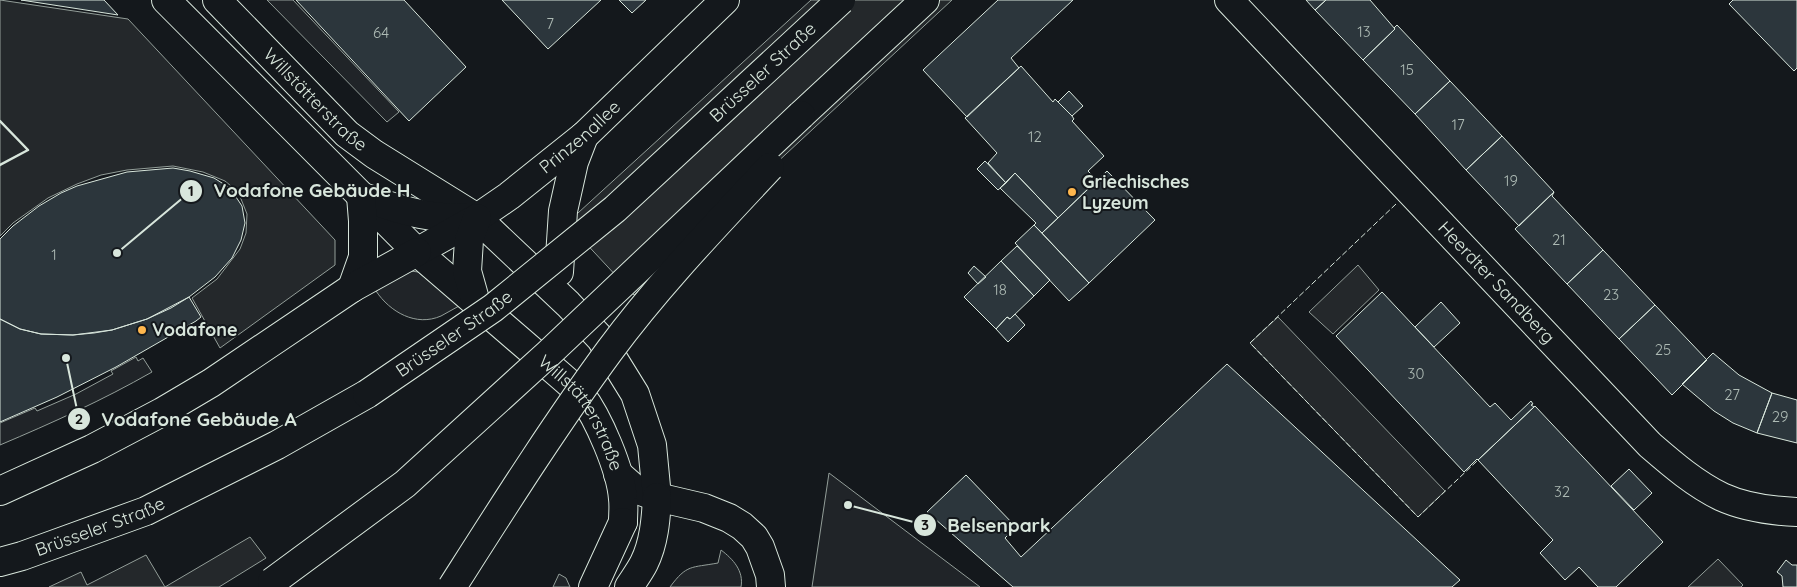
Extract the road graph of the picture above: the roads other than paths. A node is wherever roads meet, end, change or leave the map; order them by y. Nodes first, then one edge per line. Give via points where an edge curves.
1 (166, 0) edge
2 (216, 0) edge
3 (725, 0) edge
4 (841, 0) edge
5 (925, 0) edge
6 (1229, 0) edge
7 (801, 115) junction
8 (584, 136) junction
9 (361, 196) junction
10 (477, 218) junction
11 (418, 252) junction
12 (352, 288) junction
13 (476, 304) junction
14 (568, 304) junction
15 (618, 474) junction
16 (0, 491) edge
17 (656, 497) junction
18 (1797, 512) edge
19 (623, 522) junction
20 (0, 562) edge
21 (264, 587) edge
22 (452, 587) edge
23 (594, 587) edge
24 (629, 587) edge
25 (771, 587) edge

1 - 9 main road, Willstätterstraße
2 - 10 main road, Willstätterstraße via 347,134
3 - 8 main road, Prinzenallee
4 - 20 main road, Brüsseler Straße, bridge via 615,208 493,308 367,394 277,445 146,511
5 - 7 main road
6 - 18 main road, Heerdter Sandberg via 1650,445 1678,469 1723,497 1768,510
7 - 21 main road, bridge via 405,484
7 - 22 main road, bridge via 790,146 666,280 611,349 530,465
8 - 10 main road, Prinzenallee
8 - 14 main road via 574,162 563,212 559,275
9 - 10 main road, Willstätterstraße via 418,215
9 - 11 main road, Willstätterstraße
9 - 12 main road via 363,257
10 - 11 main road, Prinzenallee
10 - 13 main road via 469,240 467,271
10 - 14 main road, Willstätterstraße
11 - 12 main road, Prinzenallee
11 - 13 main road, Willstätterstraße
12 - 16 main road, Prinzenallee via 162,412 92,449
13 - 15 main road, Willstätterstraße via 580,395 590,410
14 - 17 main road, Willstätterstraße via 600,339 635,394 652,445
15 - 17 main road, Willstätterstraße via 635,489
15 - 19 main road
17 - 19 main road
17 - 24 main road via 652,541 644,563
17 - 25 main road via 704,508 742,526 760,548
19 - 23 main road

